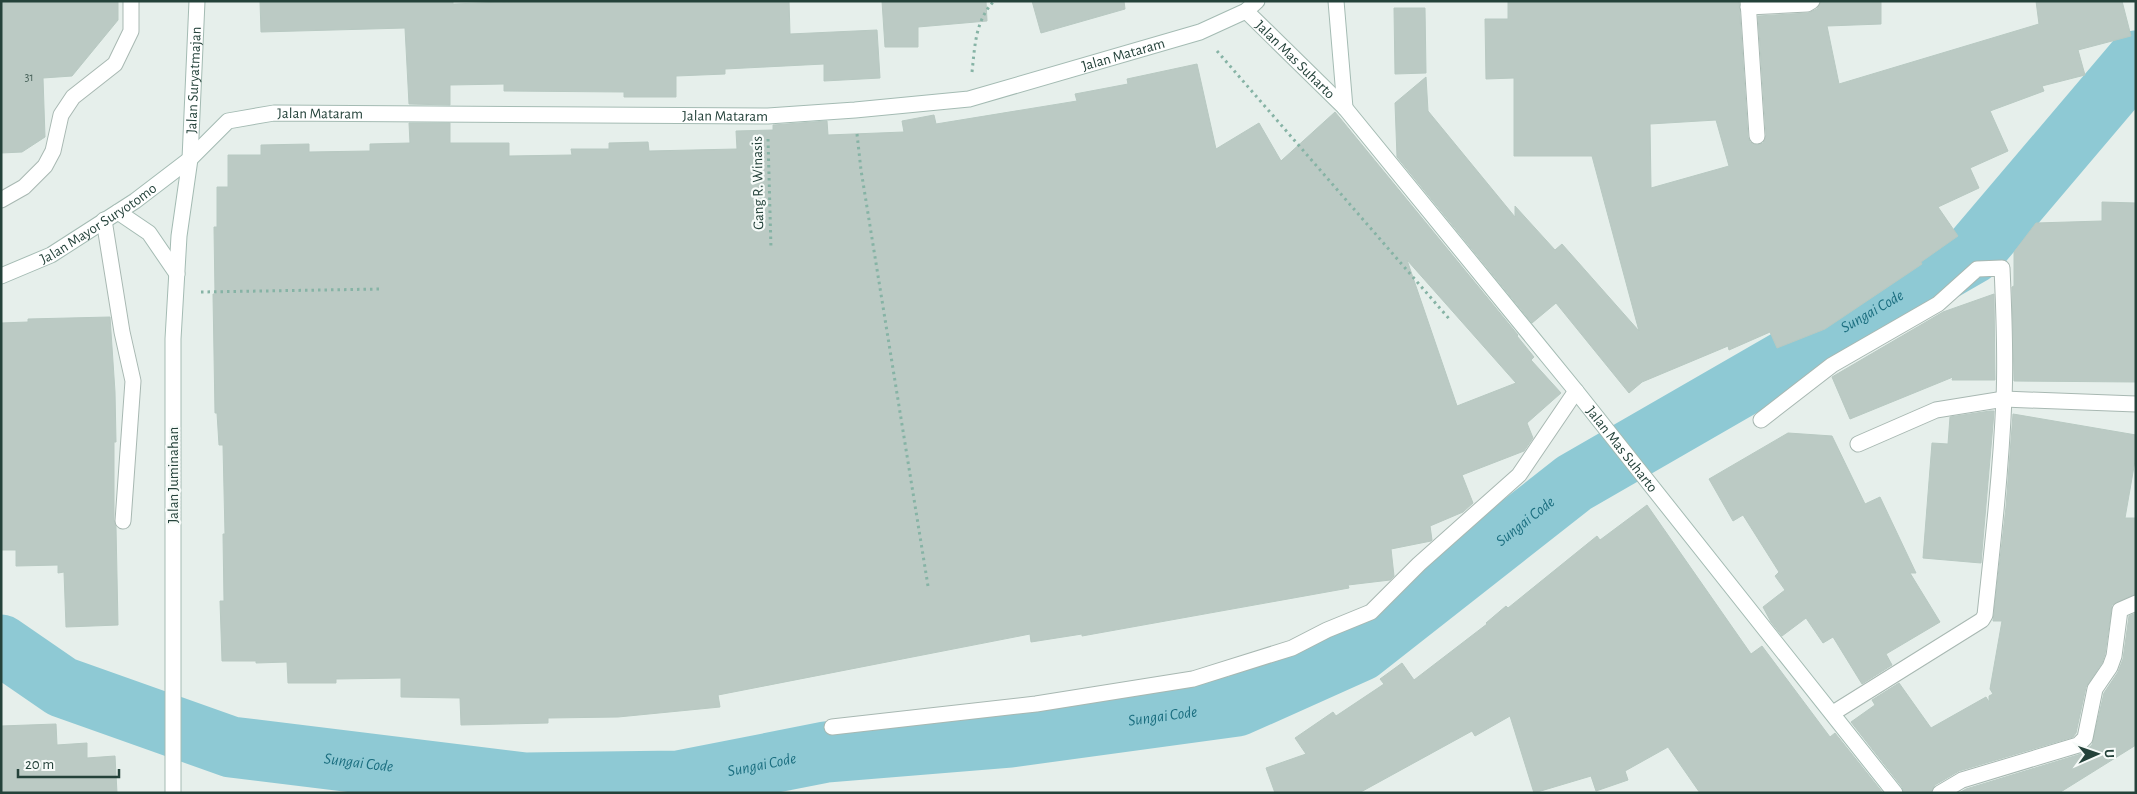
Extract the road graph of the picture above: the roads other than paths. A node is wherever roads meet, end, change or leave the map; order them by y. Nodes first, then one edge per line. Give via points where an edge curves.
1 (131, 1) edge
2 (197, 1) edge
3 (1336, 1) edge
4 (1812, 1) edge
5 (1748, 4) edge
6 (1252, 6) edge
7 (1345, 108) junction
8 (1757, 136) dead end
9 (190, 159) junction
10 (1, 200) edge
11 (118, 212) junction
12 (104, 220) junction
13 (177, 274) junction
14 (1, 276) edge
15 (1576, 391) junction
16 (2004, 399) junction
17 (2136, 404) edge
18 (1761, 420) dead end
19 (1858, 444) dead end
20 (123, 521) dead end
21 (2136, 603) edge
22 (1833, 713) junction
23 (832, 728) dead end
24 (174, 791) edge
25 (1896, 793) edge
26 (1940, 793) edge

1 - 10 street via 131,31 115,64 73,97 62,115 53,151 45,166 24,187
2 - 9 street, Jalan Suryatmajan
3 - 7 street, Jalan Mas Suharto
4 - 5 street via 1807,4
5 - 8 street
6 - 7 street, Jalan Mas Suharto
6 - 9 street, Jalan Mataram via 1200,32 969,99 768,116 274,113 228,121
7 - 15 street, Jalan Mas Suharto
9 - 11 street, Jalan Mayor Suryotomo
9 - 13 street, Jalan Juminahan
11 - 12 street, Jalan Mayor Suryotomo
11 - 13 street via 149,233
12 - 14 street, Jalan Mayor Suryotomo via 51,255
12 - 20 street via 133,381
13 - 24 street, Jalan Juminahan
15 - 22 street, Jalan Mas Suharto
15 - 23 street via 1519,475 1419,564 1371,612 1292,648 1193,679 1036,704
16 - 17 street
16 - 18 street via 2002,268 1977,269 1938,304 1832,366
16 - 19 street via 1936,410
16 - 22 street via 1985,615 1982,620
21 - 26 street via 2120,610 2114,656 2095,689 2085,738 2078,745 1962,780
22 - 25 street, Jalan Mas Suharto

